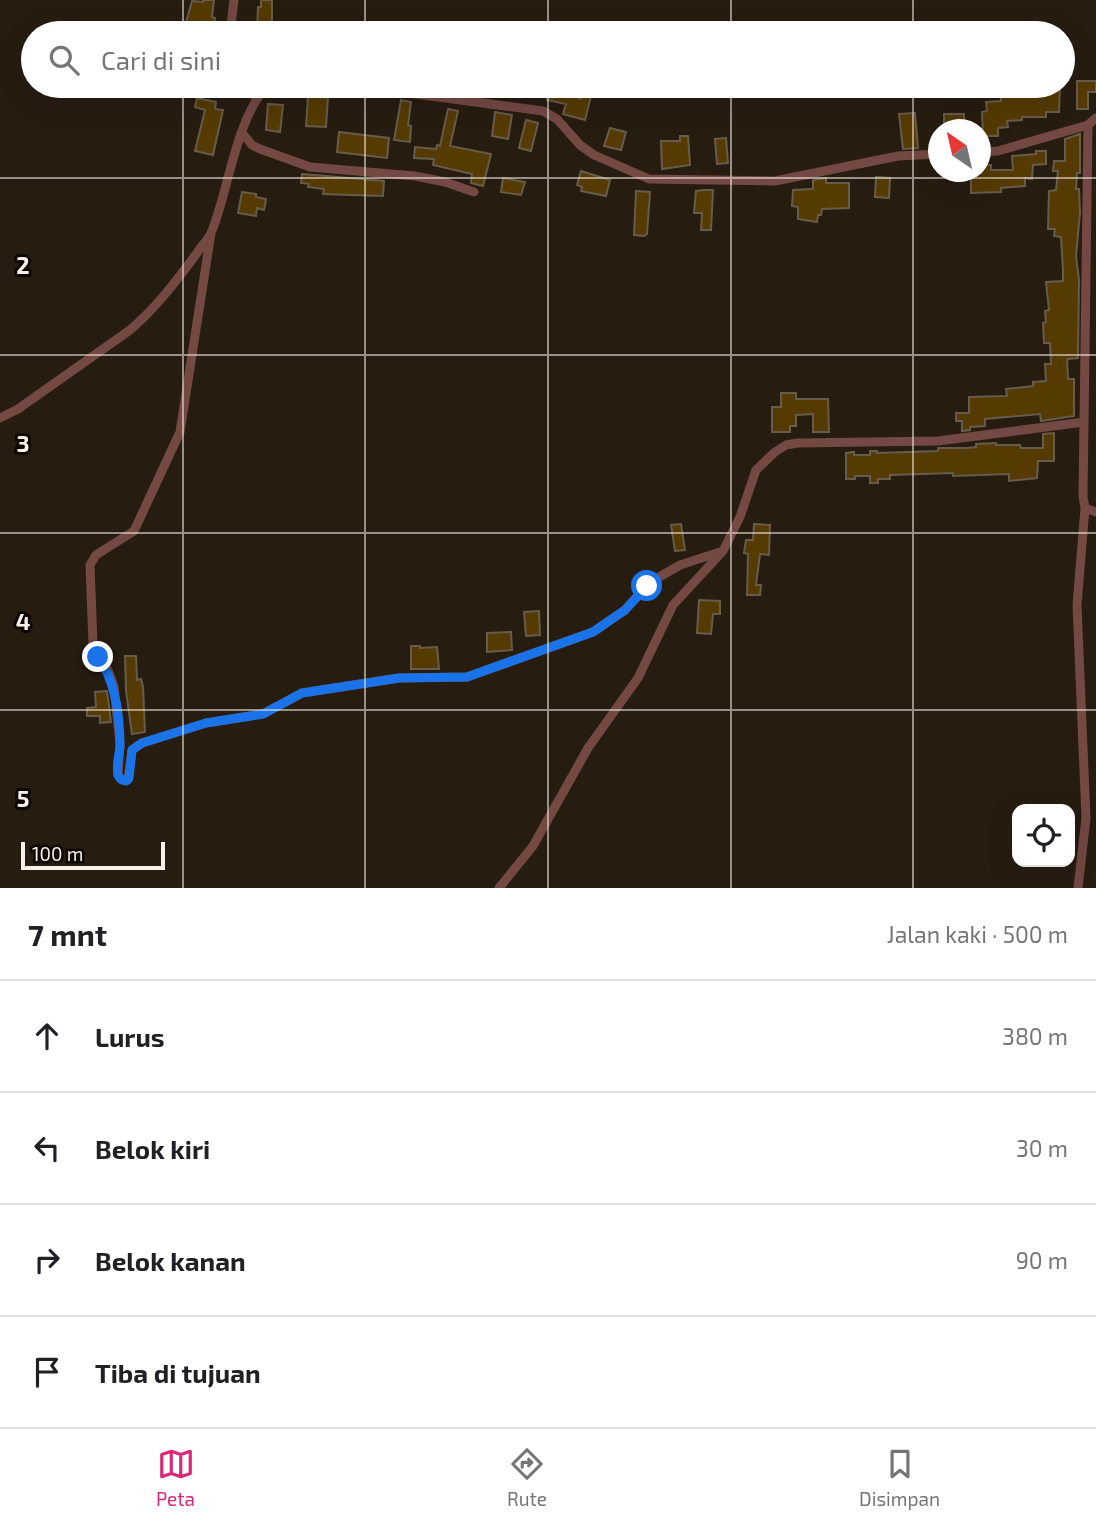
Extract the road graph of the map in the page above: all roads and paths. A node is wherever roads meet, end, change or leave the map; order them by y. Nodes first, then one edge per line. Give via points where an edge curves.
1 (234, 0) edge
2 (231, 21) edge
3 (256, 98) edge
4 (446, 98) edge
5 (1092, 121) edge
6 (243, 134) junction
7 (991, 151) edge
8 (928, 155) edge
9 (474, 192) dead end
10 (211, 233) junction
11 (0, 418) edge
12 (1084, 422) junction
13 (1085, 508) junction
14 (1096, 512) edge
15 (723, 551) junction
16 (499, 888) edge
17 (1078, 888) edge

1 - 2 street
3 - 6 street
4 - 8 street via 543,111 594,155 649,179 775,181 898,156
5 - 7 street
5 - 12 street
6 - 9 street via 260,149 310,167 415,176
6 - 10 street
10 - 11 street via 143,320
10 - 15 street via 180,432 134,531 96,555 90,565 93,644 114,687 121,779 128,780 132,750 142,743 206,723 263,714 302,693 399,678 467,677 589,634 625,610 649,583 680,565
12 - 13 street
12 - 15 street via 939,441 786,445 756,470
13 - 14 street
13 - 17 street via 1077,605 1086,818
15 - 16 street via 673,605 638,678 588,748 533,846

